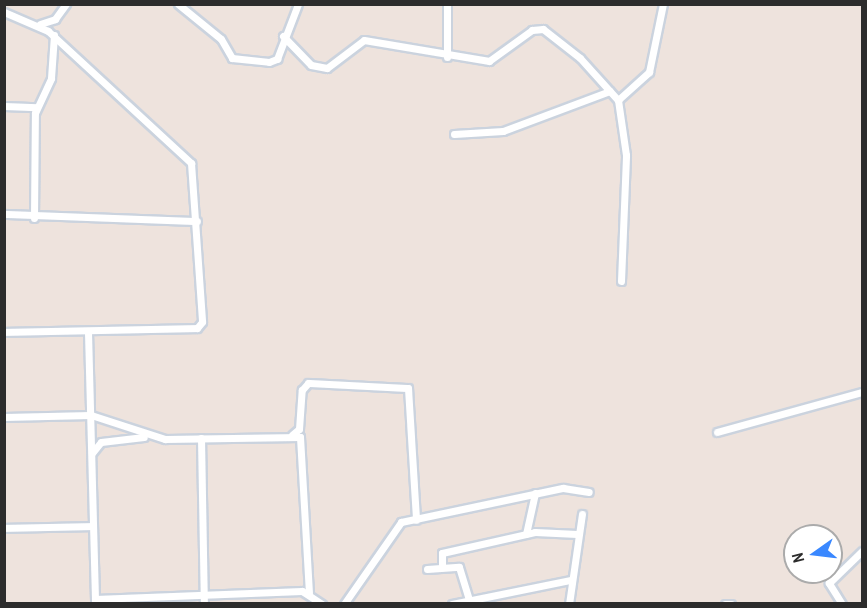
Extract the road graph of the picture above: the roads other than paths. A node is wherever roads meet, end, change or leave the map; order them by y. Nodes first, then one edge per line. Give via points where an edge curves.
1 (66, 4) edge
2 (178, 4) edge
3 (298, 4) edge
4 (447, 4) edge
5 (663, 4) edge
6 (4, 12) edge
7 (40, 24) junction
8 (54, 35) junction
9 (282, 36) junction
10 (447, 57) junction
11 (610, 92) junction
12 (618, 100) junction
13 (4, 106) edge
14 (36, 107) junction
15 (454, 134) dead end
16 (4, 214) edge
17 (34, 218) junction
18 (197, 221) junction
19 (621, 281) dead end
20 (4, 332) edge
21 (88, 332) junction
22 (862, 392) edge
23 (92, 415) junction
24 (4, 417) edge
25 (717, 432) dead end
26 (292, 435) junction
27 (152, 436) junction
28 (201, 438) junction
29 (92, 453) junction
30 (589, 492) dead end
31 (535, 493) junction
32 (582, 514) dead end
33 (416, 520) junction
34 (92, 526) junction
35 (4, 528) edge
36 (526, 534) junction
37 (577, 534) junction
38 (862, 551) edge
39 (442, 567) junction
40 (427, 569) dead end
41 (570, 580) junction
42 (204, 593) junction
43 (312, 598) edge
44 (95, 601) edge
45 (470, 602) edge
46 (204, 603) edge
47 (322, 603) edge
48 (344, 603) edge
49 (452, 603) edge
50 (569, 603) edge
51 (725, 603) edge
52 (731, 603) edge
53 (842, 603) edge

1 - 7 street via 54,19
2 - 9 street via 221,39 235,59 274,61
3 - 9 street
4 - 10 street
5 - 12 street via 649,72
6 - 7 street
7 - 8 street
8 - 14 street via 51,78
8 - 18 street via 185,154 194,174
9 - 10 street via 320,68 333,66 364,40
10 - 11 street via 495,59 532,30 543,29 580,58
11 - 12 street
11 - 15 street via 503,131
12 - 19 street via 626,155
13 - 14 street
14 - 17 street
16 - 17 street
17 - 18 street
18 - 21 street via 200,326
20 - 21 street
21 - 23 street
22 - 25 street
23 - 24 street
23 - 27 street
23 - 29 street
26 - 28 street
26 - 33 street via 300,429 302,390 308,383 408,388
26 - 43 street via 304,444
27 - 28 street
27 - 29 street via 108,440
28 - 42 street
29 - 34 street
30 - 31 street via 563,488
31 - 33 street
31 - 36 street via 524,520
32 - 37 street
33 - 48 street via 393,530
34 - 35 street
34 - 44 street
36 - 37 street
36 - 39 street via 442,553
37 - 41 street
38 - 53 street via 829,583
39 - 40 street
39 - 45 street via 461,570
41 - 45 street
41 - 50 street
42 - 43 street
42 - 44 street
42 - 46 street
43 - 47 street
45 - 49 street
51 - 52 street

